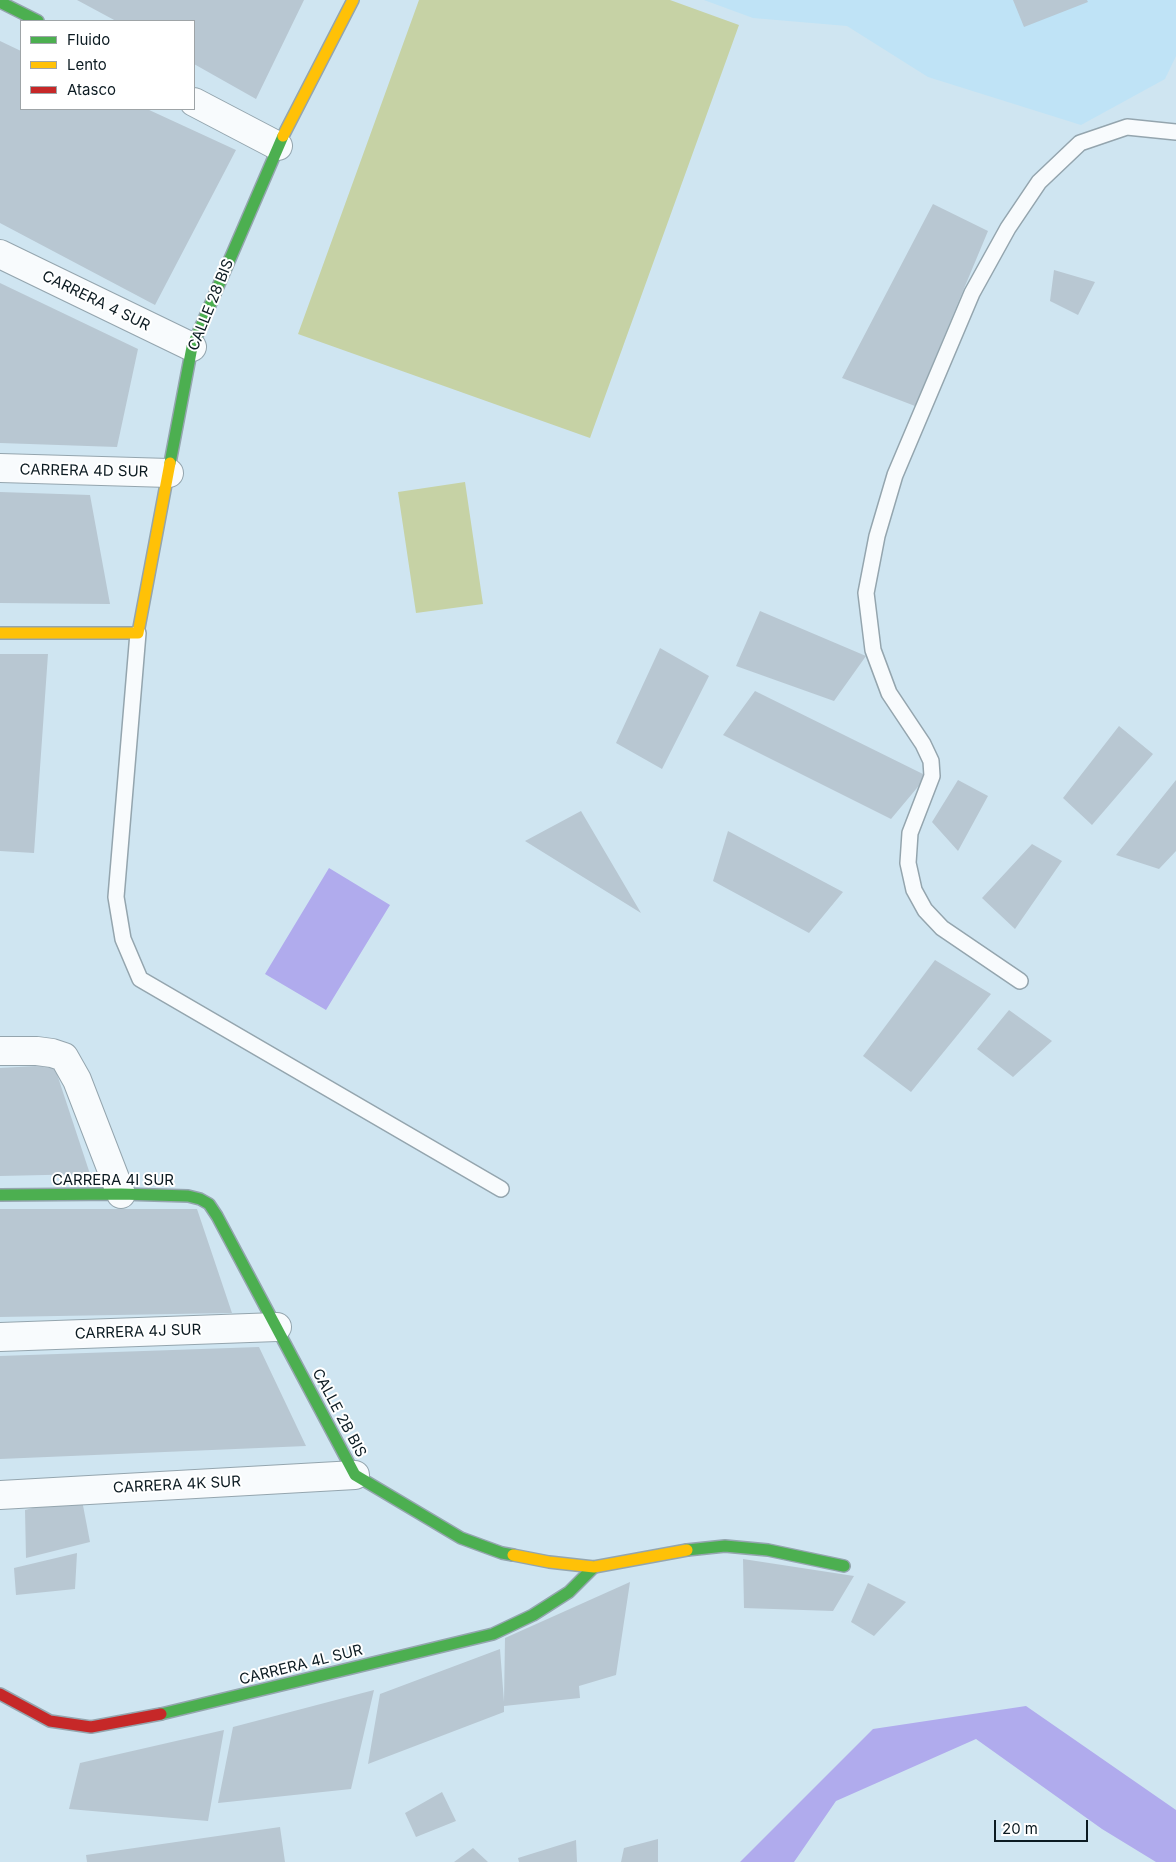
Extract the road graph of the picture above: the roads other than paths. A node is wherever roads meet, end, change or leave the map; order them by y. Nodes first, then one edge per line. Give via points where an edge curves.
1 (353, 0) edge
2 (0, 2) edge
3 (36, 20) edge
4 (195, 103) edge
5 (1176, 132) edge
6 (278, 146) junction
7 (0, 254) edge
8 (192, 347) junction
9 (0, 468) edge
10 (169, 473) junction
11 (0, 633) edge
12 (138, 633) junction
13 (1020, 981) dead end
14 (0, 1051) edge
15 (501, 1189) dead end
16 (121, 1194) junction
17 (0, 1196) edge
18 (218, 1216) joint
19 (277, 1327) junction
20 (0, 1337) edge
21 (355, 1475) junction
22 (0, 1495) edge
23 (844, 1566) dead end
24 (594, 1567) junction
25 (0, 1694) edge

1 - 6 street, CALLE 28 BIS
2 - 3 street
4 - 6 street
5 - 13 lane via 1127,127 1080,143 1039,182 1008,228 972,293 895,475 877,536 866,593 873,650 889,693 931,761 932,776 910,833 908,864 914,890 925,910 942,928
6 - 8 street, CALLE 28 BIS
7 - 8 street, CARRERA 4 SUR
8 - 10 street, CALLE 28 BIS
9 - 10 street, CARRERA 4D SUR
10 - 12 street, CALLE 28 BIS
11 - 12 street
12 - 15 lane via 116,897 123,939 140,979
14 - 16 street via 44,1052 64,1057 77,1080
16 - 17 street, CARRERA 4I SUR
16 - 18 street, CARRERA 4I SUR via 188,1196 209,1204
18 - 19 street, CALLE 2B BIS
19 - 20 street, CARRERA 4J SUR
19 - 21 street, CALLE 2B BIS
21 - 22 street, CARRERA 4K SUR
21 - 24 street, CALLE 2B BIS via 460,1538 502,1552
23 - 24 street, CALLE 2B BIS via 768,1550 725,1546
24 - 25 street, CARRERA 4L SUR via 569,1592 533,1615 493,1634 140,1719 91,1727 50,1721

